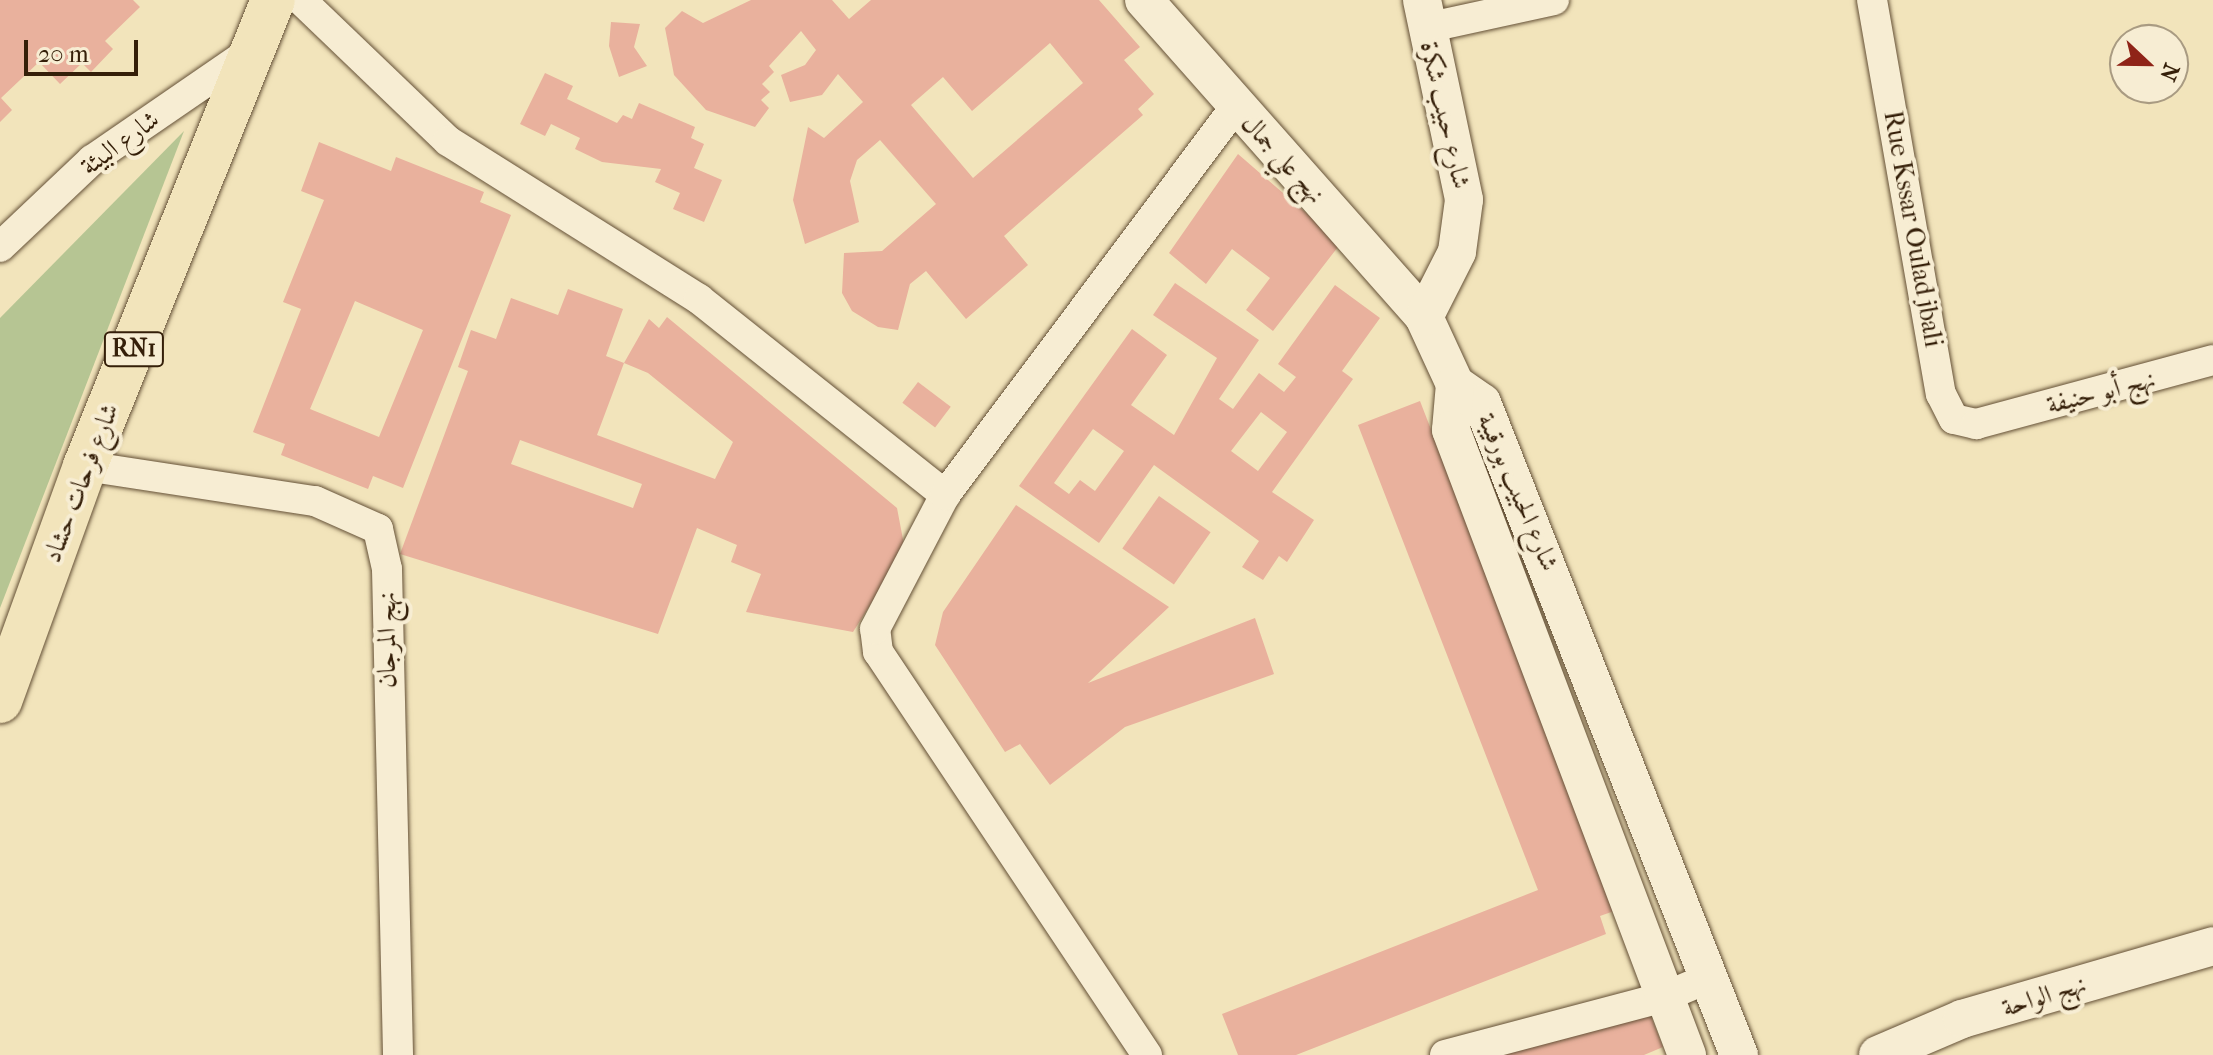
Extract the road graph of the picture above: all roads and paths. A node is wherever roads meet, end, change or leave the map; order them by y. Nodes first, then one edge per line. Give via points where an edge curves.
1 (273, 0) edge
2 (301, 0) edge
3 (1144, 0) edge
4 (1554, 0) edge
5 (1872, 0) edge
6 (1424, 14) edge
7 (249, 52) junction
8 (1236, 106) junction
9 (0, 247) edge
10 (1424, 317) junction
11 (2213, 360) edge
12 (1455, 384) junction
13 (1989, 420) joint
14 (85, 466) junction
15 (945, 495) junction
16 (0, 701) edge
17 (2213, 946) edge
18 (1709, 978) junction
19 (1664, 997) junction
20 (398, 1055) edge
21 (1147, 1055) edge
22 (1445, 1055) edge
23 (1687, 1055) edge
24 (1739, 1055) edge
25 (1878, 1055) edge

1 - 7 main road, شارع فرحات حشاد / RN1
2 - 15 street via 448,141 699,299
3 - 8 street, نهج علي جمال
4 - 6 street
5 - 13 street, Rue Kssar Oulad jbali via 1941,394 1954,419
6 - 10 street, شارع حبيب شكرة via 1464,200 1457,252
7 - 9 street, شارع البيئة via 92,160
7 - 14 main road, شارع فرحات حشاد / RN1
8 - 10 street, نهج علي جمال
8 - 15 street
10 - 12 street, نهج علي جمال
11 - 13 street, نهج أبو حنيفة
12 - 18 street, شارع الحبيب بورقيبة via 1482,403 1499,433
12 - 19 street, شارع الحبيب بورقيبة via 1451,430
14 - 16 main road, شارع فرحات حشاد / RN1
14 - 20 street, نهج المرجان via 315,501 378,529 387,569
15 - 21 street via 880,608 878,652
17 - 25 street, نهج الواحة via 1962,1019
18 - 19 street
18 - 24 street, شارع الحبيب بورقيبة
19 - 22 street
19 - 23 street, شارع الحبيب بورقيبة

